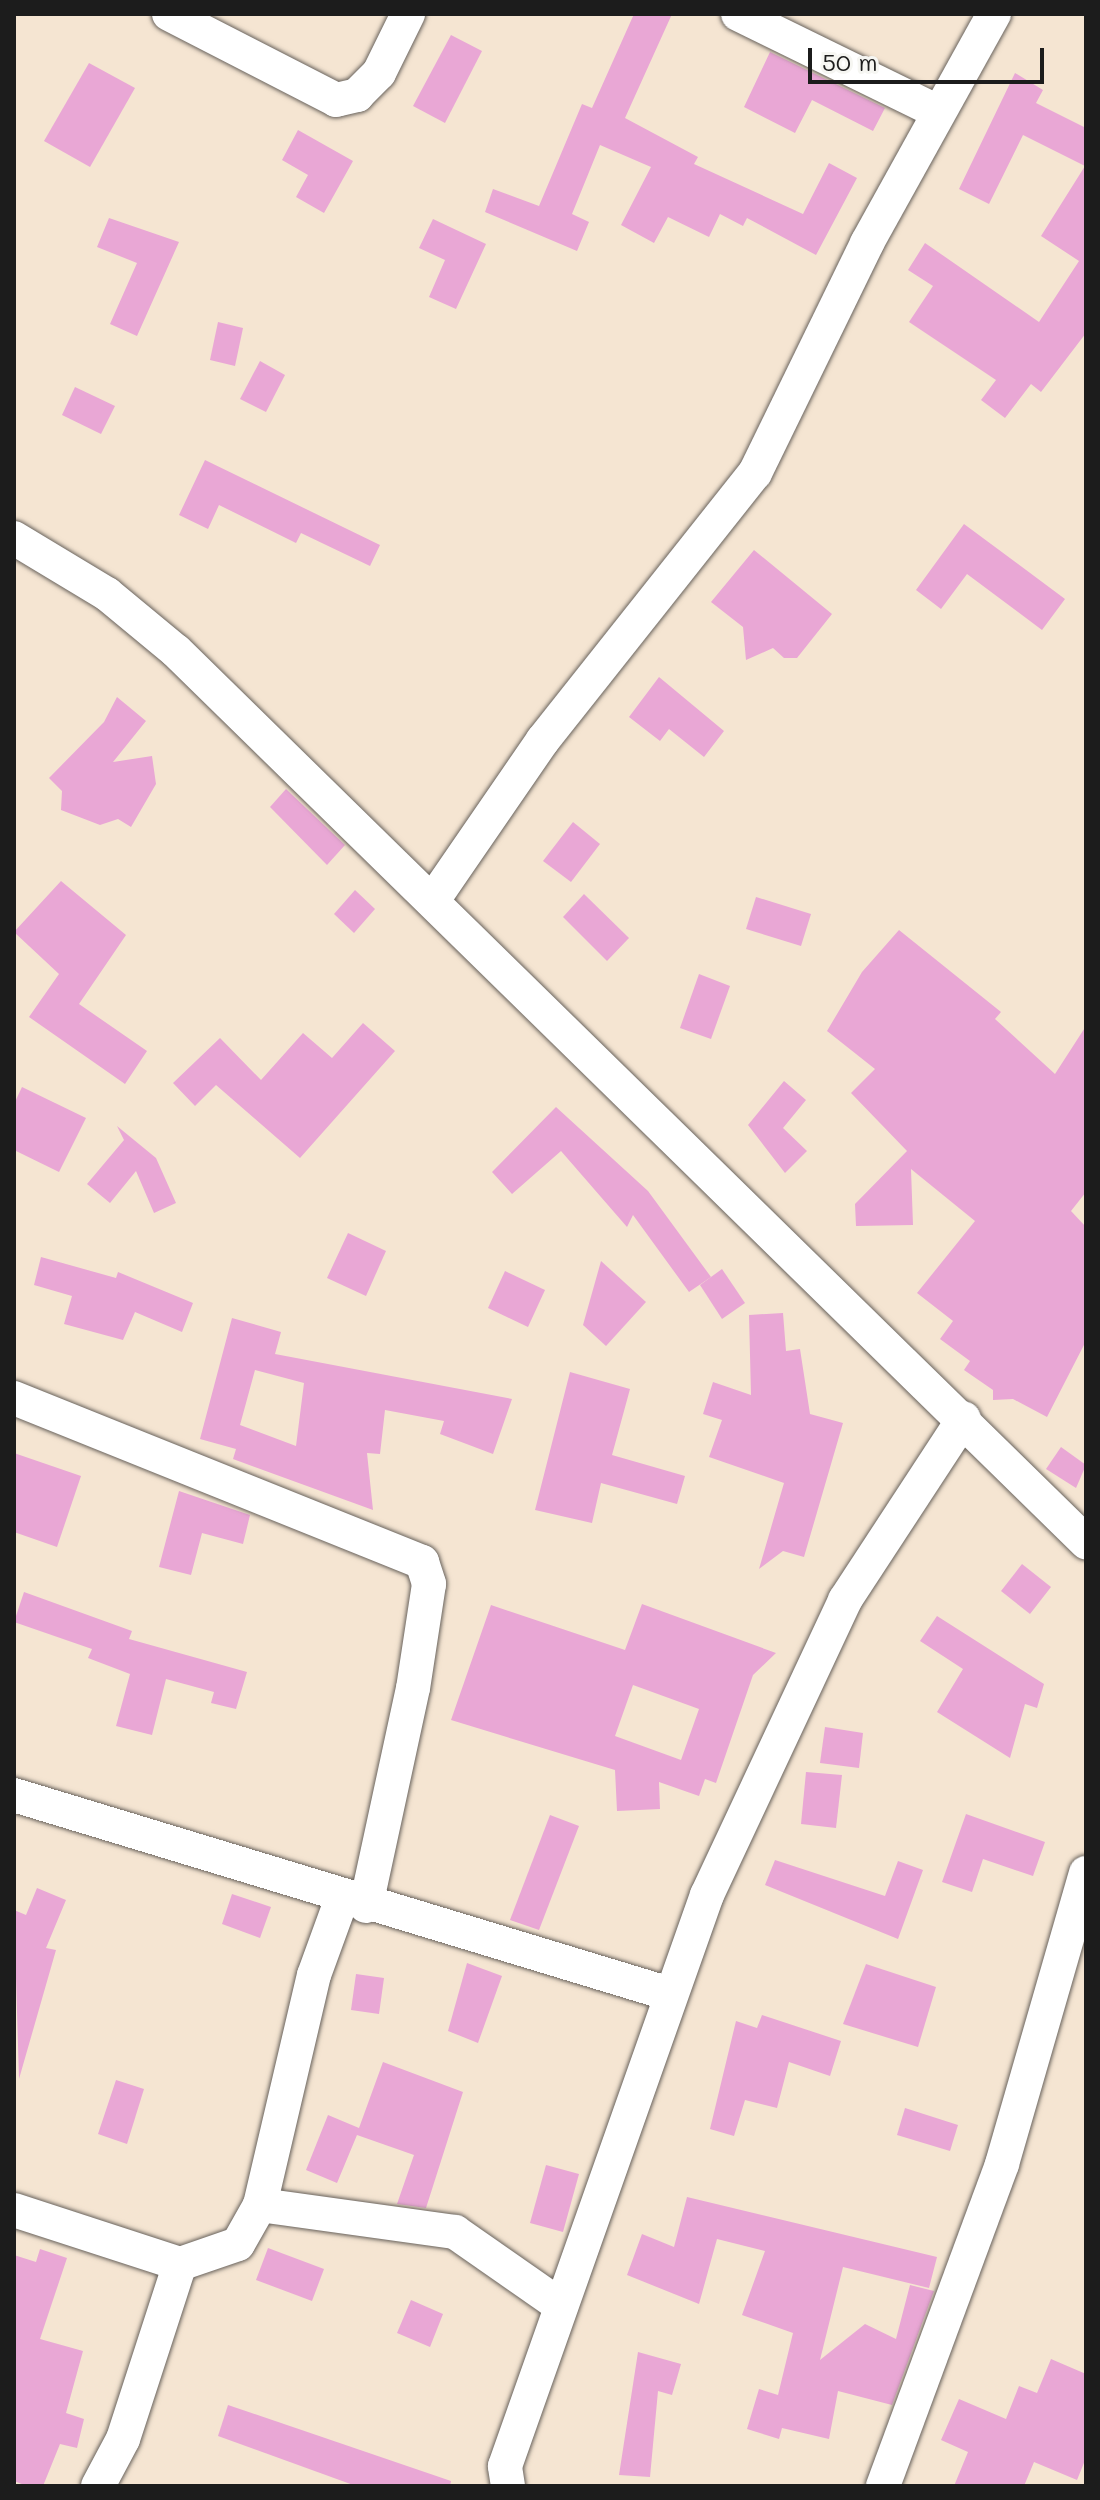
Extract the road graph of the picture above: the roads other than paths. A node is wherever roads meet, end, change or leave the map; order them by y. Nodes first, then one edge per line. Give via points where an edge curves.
1 (169, 14) edge
2 (408, 14) edge
3 (738, 14) edge
4 (994, 14) edge
5 (938, 112) junction
6 (14, 538) edge
7 (433, 900) junction
8 (14, 1398) edge
9 (964, 1418) junction
10 (1086, 1542) edge
11 (14, 1795) edge
12 (1086, 1873) edge
13 (354, 1902) junction
14 (670, 1994) junction
15 (260, 2205) junction
16 (14, 2210) edge
17 (180, 2264) junction
18 (561, 2306) junction
19 (98, 2486) edge
20 (508, 2486) edge
21 (883, 2486) edge

1 - 2 street via 336,100 357,95 379,73
3 - 5 street
4 - 5 street
5 - 7 street via 755,473 543,740
6 - 7 street via 107,594 176,651
7 - 9 street
8 - 13 street via 422,1562 429,1584 413,1688
9 - 10 street
9 - 14 street via 845,1600 707,1895
11 - 13 street
12 - 21 street via 1002,2164
13 - 14 street
13 - 15 street via 314,1975
14 - 18 street
15 - 17 street via 238,2244
15 - 18 street via 455,2232
16 - 17 street
17 - 19 street via 123,2439
18 - 20 street via 505,2466

